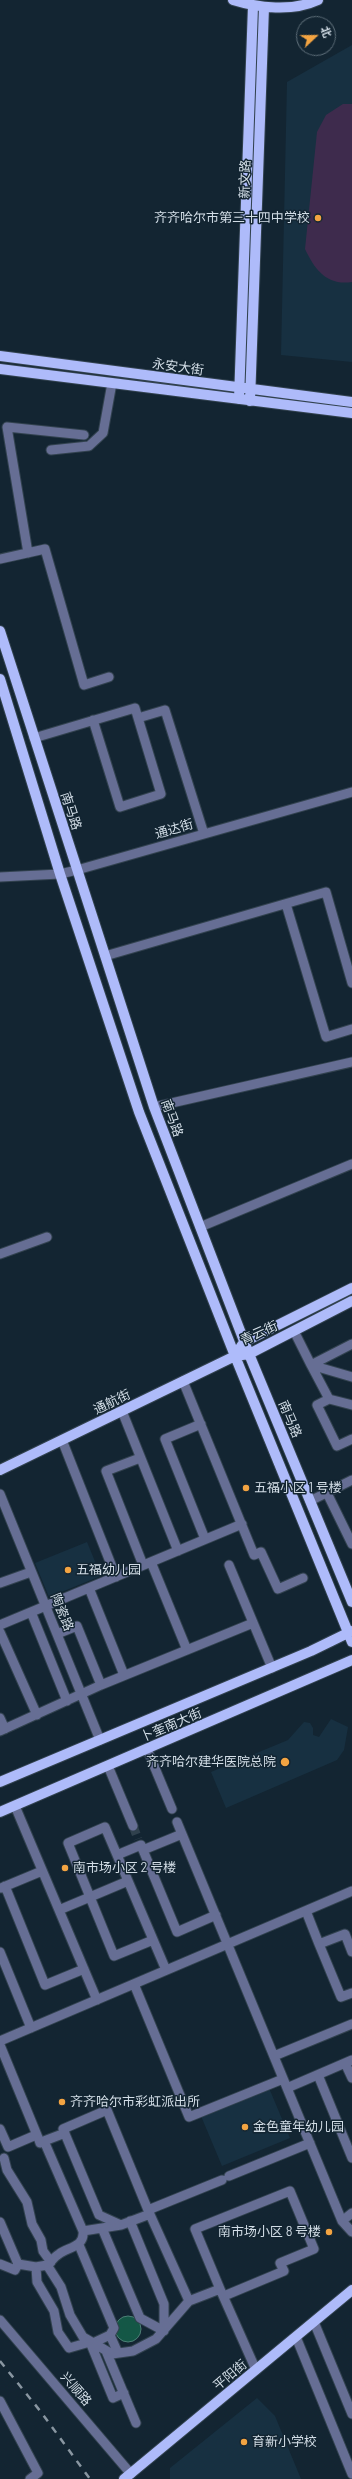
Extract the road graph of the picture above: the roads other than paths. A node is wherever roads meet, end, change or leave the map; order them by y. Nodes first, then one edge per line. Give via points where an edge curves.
1 (233, 0) edge
2 (318, 0) edge
3 (254, 6) junction
4 (264, 7) junction
5 (0, 356) edge
6 (0, 370) edge
7 (112, 384) junction
8 (239, 389) junction
9 (250, 390) junction
10 (239, 399) junction
11 (250, 401) junction
12 (352, 402) edge
13 (352, 413) edge
14 (84, 435) dead end
15 (52, 450) dead end
16 (28, 553) junction
17 (0, 560) edge
18 (0, 631) edge
19 (109, 677) dead end
20 (0, 679) edge
21 (138, 718) junction
22 (93, 720) junction
23 (34, 738) junction
24 (352, 792) edge
25 (204, 834) junction
26 (77, 870) junction
27 (60, 874) junction
28 (0, 877) edge
29 (286, 904) junction
30 (105, 956) junction
31 (351, 978) edge
32 (352, 1029) edge
33 (352, 1062) edge
34 (154, 1107) junction
35 (352, 1164) edge
36 (200, 1227) junction
37 (47, 1237) dead end
38 (0, 1254) edge
39 (352, 1288) edge
40 (352, 1302) edge
41 (294, 1331) junction
42 (244, 1342) junction
43 (352, 1344) edge
44 (249, 1354) junction
45 (235, 1356) junction
46 (311, 1365) junction
47 (352, 1377) edge
48 (184, 1381) junction
49 (329, 1398) junction
50 (352, 1405) edge
51 (122, 1411) junction
52 (201, 1424) junction
53 (352, 1439) edge
54 (62, 1440) junction
55 (140, 1458) junction
56 (0, 1470) edge
57 (352, 1480) edge
58 (327, 1493) junction
59 (0, 1494) edge
60 (310, 1501) junction
61 (242, 1524) junction
62 (205, 1539) junction
63 (352, 1544) edge
64 (178, 1550) junction
65 (147, 1564) junction
66 (229, 1565) dead end
67 (31, 1572) junction
68 (116, 1577) junction
69 (303, 1578) dead end
70 (0, 1583) edge
71 (89, 1588) junction
72 (352, 1602) edge
73 (46, 1606) junction
74 (31, 1612) junction
75 (253, 1623) junction
76 (0, 1625) edge
77 (0, 1632) edge
78 (57, 1634) junction
79 (351, 1635) edge
80 (187, 1650) junction
81 (352, 1660) edge
82 (272, 1668) junction
83 (124, 1675) junction
84 (101, 1685) junction
85 (81, 1693) junction
86 (67, 1701) junction
87 (37, 1715) junction
88 (0, 1718) edge
89 (2, 1730) edge
90 (100, 1740) junction
91 (147, 1749) junction
92 (108, 1766) junction
93 (0, 1782) edge
94 (14, 1806) junction
95 (172, 1809) dead end
96 (0, 1812) edge
97 (177, 1822) dead end
98 (133, 1826) tunnel mouth
99 (182, 1834) junction
100 (141, 1845) junction
101 (117, 1855) junction
102 (42, 1871) junction
103 (128, 1881) junction
104 (3, 1888) edge
105 (352, 1891) edge
106 (90, 1897) junction
107 (59, 1910) junction
108 (306, 1911) junction
109 (216, 1915) junction
110 (153, 1940) junction
111 (228, 1944) junction
112 (319, 1944) junction
113 (0, 1952) edge
114 (352, 1952) edge
115 (84, 1969) junction
116 (166, 1970) junction
117 (134, 1984) junction
118 (352, 1992) edge
119 (97, 2000) junction
120 (352, 2024) edge
121 (31, 2028) junction
122 (0, 2041) edge
123 (0, 2045) edge
124 (274, 2056) junction
125 (349, 2061) edge
126 (318, 2074) junction
127 (352, 2078) edge
128 (283, 2079) junction
129 (287, 2088) junction
130 (0, 2129) edge
131 (65, 2133) junction
132 (36, 2135) junction
133 (44, 2141) junction
134 (310, 2143) junction
135 (3, 2146) edge
136 (4, 2158) dead end
137 (352, 2158) edge
138 (149, 2212) junction
139 (352, 2213) edge
140 (342, 2221) junction
141 (0, 2222) edge
142 (125, 2223) junction
143 (102, 2228) junction
144 (83, 2231) junction
145 (352, 2232) edge
146 (79, 2245) junction
147 (0, 2264) edge
148 (18, 2264) junction
149 (49, 2264) junction
150 (36, 2267) junction
151 (352, 2290) edge
152 (222, 2292) junction
153 (188, 2301) junction
154 (164, 2304) junction
155 (181, 2312) junction
156 (0, 2320) edge
157 (314, 2322) junction
158 (164, 2331) junction
159 (110, 2335) junction
160 (296, 2337) junction
161 (92, 2342) junction
162 (106, 2351) junction
163 (118, 2353) junction
164 (256, 2370) junction
165 (124, 2393) junction
166 (0, 2401) edge
167 (352, 2414) edge
168 (136, 2423) dead end
169 (352, 2474) edge
170 (128, 2476) edge
171 (30, 2479) edge

1 - 3 main road
2 - 4 main road via 278,8
3 - 4 main road
3 - 8 main road, 新文路
4 - 9 main road, 新文路
5 - 8 main road, 永安大街
6 - 7 main road, 永安大街
7 - 10 main road, 永安大街
7 - 15 street via 103,433 89,446
8 - 9 main road, 永安大街
8 - 10 main road, 新文路
9 - 11 main road, 新文路
9 - 12 main road, 永安大街
10 - 11 main road, 永安大街
11 - 13 main road, 永安大街
14 - 16 street via 7,427
16 - 17 street
16 - 19 street via 45,549 84,685
18 - 23 main road, 南马路
20 - 27 main road
21 - 22 street via 135,708
21 - 22 street via 161,794 120,807
21 - 25 street via 165,710
22 - 23 street
23 - 26 main road, 南马路
24 - 25 street, 通达街
25 - 26 street, 通达街
26 - 27 street, 通达街
26 - 30 main road, 南马路
27 - 28 street, 通达街
27 - 45 main road via 139,1112
29 - 30 street
29 - 31 street via 326,892
29 - 32 street via 326,1037
30 - 34 main road, 南马路
33 - 34 street
34 - 36 main road, 南马路
35 - 36 street
36 - 42 main road, 南马路
37 - 38 street
39 - 42 main road, 青云街
40 - 41 main road, 青云街
41 - 44 main road, 青云街
41 - 46 street
42 - 44 main road, 南马路
42 - 45 main road, 青云街
43 - 46 street
44 - 45 main road, 青云街
44 - 60 main road, 南马路
45 - 48 main road, 通航街
45 - 79 main road
46 - 47 street
46 - 49 street
48 - 51 main road, 通航街
48 - 52 street
49 - 50 street
49 - 53 street via 316,1405 337,1446
51 - 54 main road, 通航街
51 - 55 street
52 - 61 street
52 - 62 street via 165,1439
54 - 56 main road, 通航街
54 - 68 street
55 - 64 street
55 - 65 street via 106,1471
57 - 58 street
58 - 60 street
58 - 63 street
59 - 67 street, 陶瓷路
60 - 72 main road, 南马路
61 - 62 street
61 - 69 street via 254,1555 261,1552 278,1589
62 - 64 street
64 - 65 street
65 - 68 street
65 - 80 street
66 - 75 street
67 - 70 street
67 - 73 street, 陶瓷路
68 - 71 street
71 - 73 street
71 - 83 street
73 - 74 street
73 - 78 street, 陶瓷路
74 - 76 street
74 - 86 street
75 - 80 street
75 - 82 street
77 - 87 street
78 - 84 street via 77,1626
78 - 85 street, 陶瓷路
79 - 82 main road, 卜奎南大街
80 - 83 street
81 - 91 main road, 卜奎南大街
82 - 90 main road, 卜奎南大街
83 - 84 street
84 - 85 street
85 - 86 street
85 - 90 street, 陶瓷路
86 - 87 street
87 - 89 street
88 - 89 street
90 - 93 main road, 卜奎南大街
91 - 92 main road, 卜奎南大街
91 - 95 street
92 - 94 main road, 卜奎南大街
92 - 98 street
94 - 96 main road, 卜奎南大街
94 - 102 street
97 - 99 street
99 - 100 street
99 - 109 street
100 - 101 street
100 - 109 street via 177,1932
101 - 103 street
101 - 106 street via 105,1827 68,1842
102 - 104 street
102 - 107 street
103 - 106 street
103 - 110 street
104 - 115 street via 45,1985
105 - 108 street
106 - 107 street
106 - 110 street via 114,1956
107 - 115 street
108 - 111 street
108 - 112 street
109 - 111 street
110 - 116 street
111 - 116 street
111 - 124 street
112 - 114 street via 344,1934
112 - 118 street via 341,1997
113 - 121 street
115 - 119 street
116 - 117 street
117 - 119 street
117 - 128 street via 189,2117
119 - 121 street
120 - 124 street
121 - 122 street
123 - 132 street
124 - 128 street
125 - 126 street
125 - 127 street
126 - 129 street
126 - 137 street
128 - 129 street
129 - 134 street
130 - 135 street
131 - 133 street
131 - 138 street via 63,2129 107,2110
131 - 142 street via 99,2215
132 - 133 street via 40,2143
132 - 135 street via 8,2147
133 - 144 street
134 - 138 street
134 - 140 street
136 - 149 street via 7,2170 27,2202 32,2224 41,2240
138 - 142 street
138 - 153 street
139 - 140 street
140 - 145 street
141 - 148 street
142 - 143 street
142 - 154 street
143 - 144 street
143 - 158 street via 140,2318
144 - 146 street
146 - 149 street via 60,2253
146 - 159 street via 114,2328
147 - 148 street via 14,2270
148 - 150 street
149 - 150 street
149 - 161 street via 61,2287 70,2315 83,2336
150 - 161 street via 37,2282 54,2311 58,2332 69,2348
151 - 157 main road, 平阳街
152 - 152 street via 284,2271 280,2263 314,2249 290,2191 195,2229
152 - 153 street
152 - 164 street
153 - 155 street
154 - 155 street
154 - 158 street
155 - 158 street
156 - 170 street, 兴顺路
157 - 160 main road, 平阳街
157 - 167 street
158 - 163 street via 156,2339 133,2351
159 - 161 street
159 - 163 street
160 - 164 main road, 平阳街
160 - 169 street
161 - 162 street
161 - 165 street via 113,2398
162 - 163 street
162 - 165 street
164 - 170 main road, 平阳街
165 - 168 street
166 - 171 street via 38,2473

